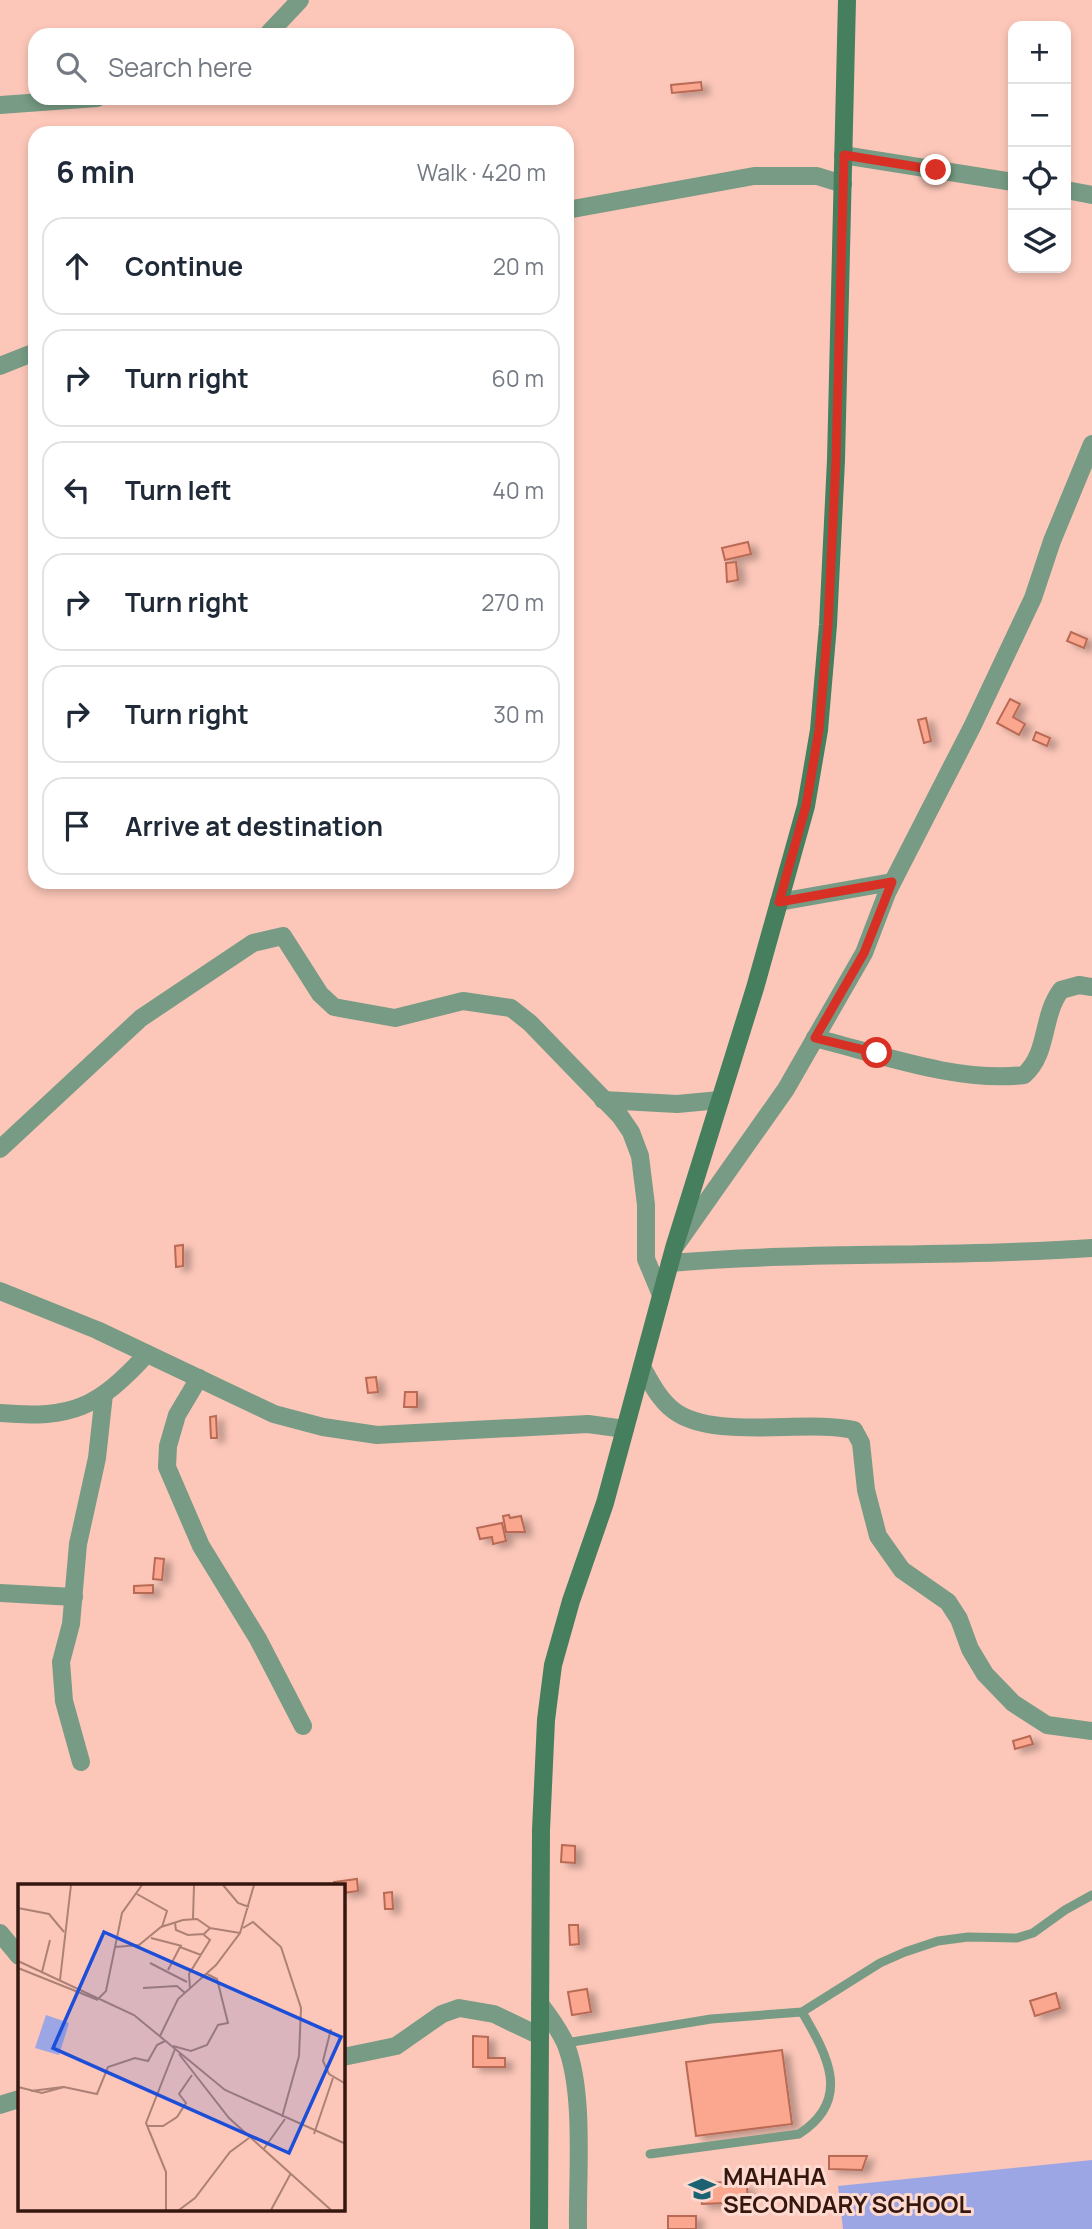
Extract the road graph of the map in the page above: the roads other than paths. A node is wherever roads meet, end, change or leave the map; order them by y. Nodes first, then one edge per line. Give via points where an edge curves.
1 (300, 0) edge
2 (847, 0) edge
3 (274, 28) edge
4 (28, 103) edge
5 (0, 105) edge
6 (844, 155) junction
7 (1008, 181) edge
8 (843, 184) junction
9 (1071, 191) edge
10 (1092, 195) edge
11 (574, 209) edge
12 (28, 355) edge
13 (0, 366) edge
14 (1092, 444) edge
15 (892, 882) junction
16 (779, 902) junction
17 (1092, 987) edge
18 (815, 1038) junction
19 (603, 1100) junction
20 (720, 1100) junction
21 (0, 1149) edge
22 (1092, 1248) edge
23 (672, 1256) junction
24 (0, 1290) edge
25 (662, 1295) junction
26 (147, 1354) junction
27 (642, 1367) junction
28 (199, 1378) junction
29 (104, 1394) junction
30 (0, 1413) edge
31 (625, 1429) junction
32 (0, 1593) edge
33 (74, 1597) junction
34 (303, 1726) dead end
35 (1092, 1731) edge
36 (82, 1762) dead end
37 (1092, 1895) edge
38 (0, 1933) edge
39 (18, 1955) edge
40 (540, 2004) junction
41 (802, 2012) junction
42 (540, 2036) junction
43 (566, 2043) junction
44 (345, 2057) edge
45 (18, 2099) edge
46 (0, 2105) edge
47 (650, 2154) dead end
48 (539, 2229) edge
49 (578, 2229) edge

1 - 3 street
2 - 6 main road
4 - 5 street
6 - 7 street
6 - 8 main road
8 - 11 street via 817,176 767,175
8 - 16 main road via 836,460 821,717 806,806
9 - 10 street
12 - 13 street
14 - 15 street via 1032,598
15 - 16 street
15 - 18 street via 864,953
16 - 20 main road
17 - 18 street via 1061,989 1046,1020 1040,1054 1024,1075 986,1075 920,1065
18 - 23 street via 786,1089
19 - 20 street via 677,1104
19 - 21 street via 511,1009 463,1001 395,1018 334,1007 320,995 284,936 253,943 141,1018
19 - 25 street via 631,1132 640,1156 646,1259
20 - 23 main road
22 - 23 street via 944,1255
23 - 25 main road
24 - 26 street
25 - 27 main road
26 - 28 street
26 - 29 street
27 - 31 main road
27 - 35 street via 675,1412 704,1423 854,1430 861,1443 866,1490 878,1535 902,1570 948,1602 985,1674 1013,1703 1047,1725
28 - 31 street via 274,1414 377,1434 587,1424
28 - 34 street via 177,1415 167,1446 167,1467 201,1546 258,1639
29 - 30 street via 62,1414
29 - 33 street via 97,1458 78,1544
31 - 40 main road via 571,1601 547,1703
32 - 33 street
33 - 36 street via 61,1662 64,1701
37 - 41 lane via 1025,1936 938,1941 905,1952
38 - 39 street
40 - 42 main road
40 - 43 street
41 - 43 lane via 711,2019
41 - 47 lane via 817,2036 832,2085 828,2105 816,2123 799,2134
42 - 44 street via 494,2014 459,2008 442,2014 396,2046
42 - 48 main road
43 - 49 street via 576,2091
45 - 46 street

